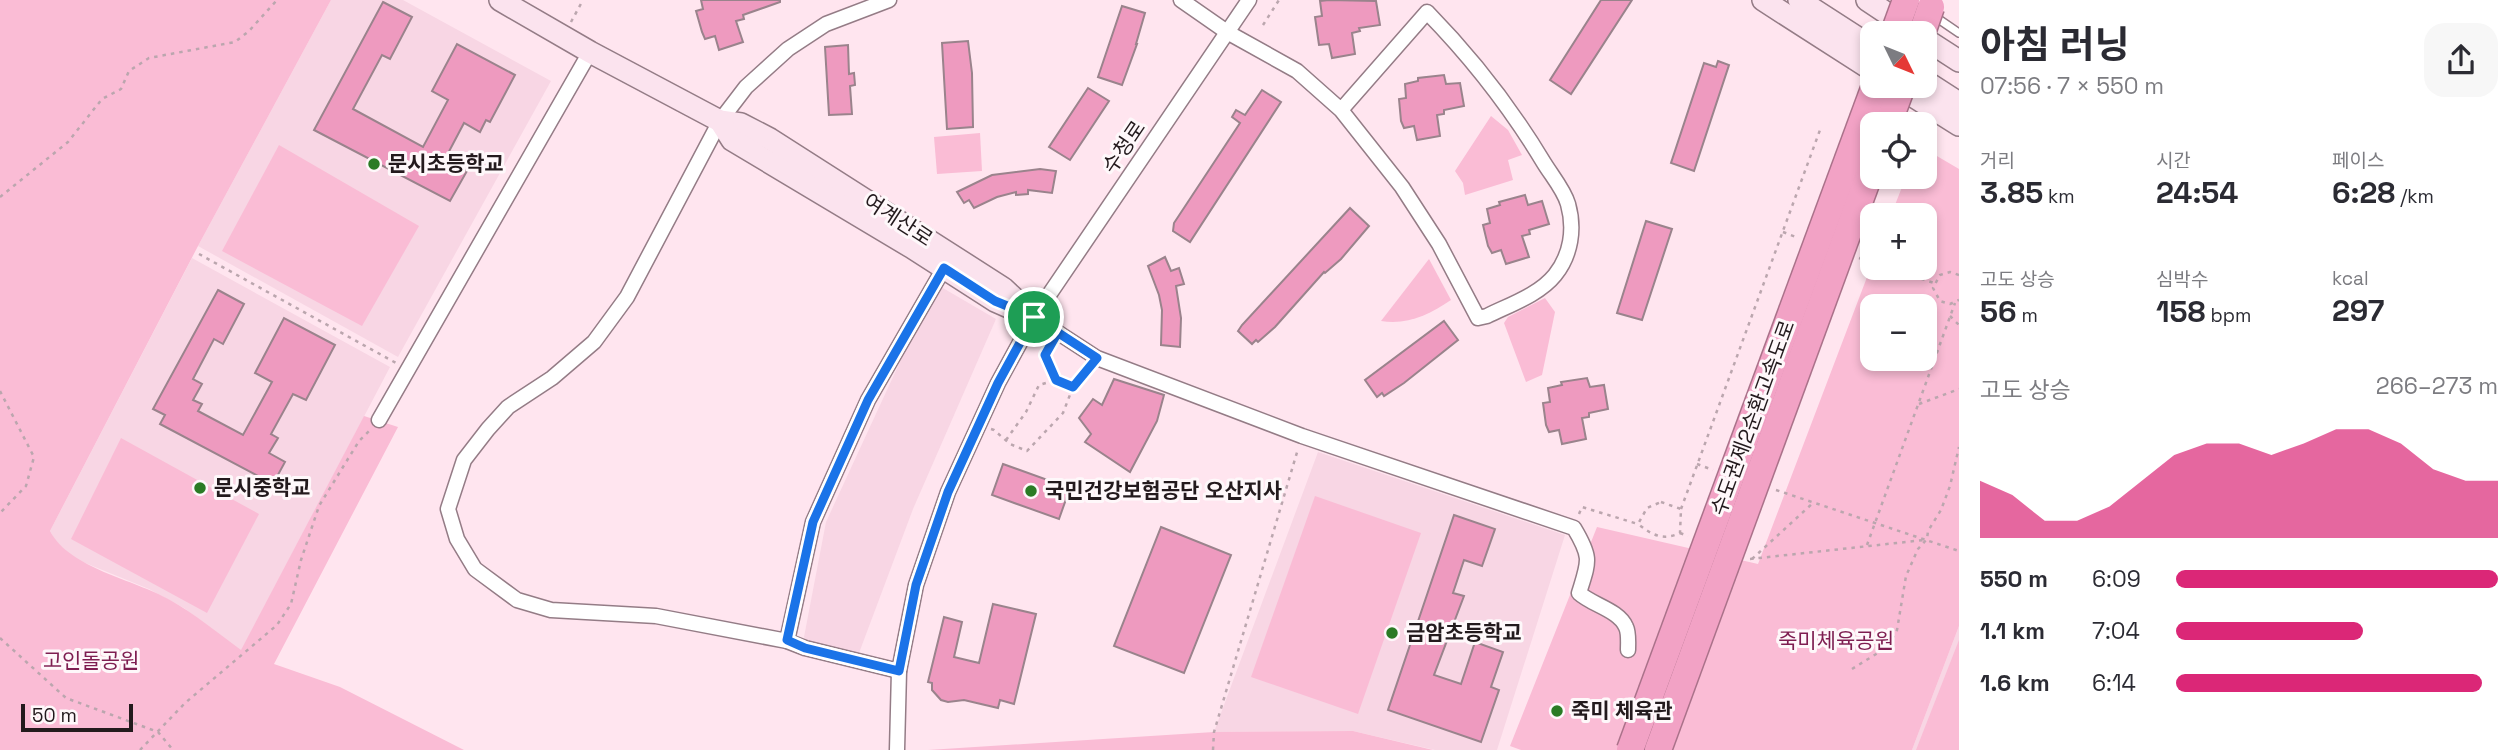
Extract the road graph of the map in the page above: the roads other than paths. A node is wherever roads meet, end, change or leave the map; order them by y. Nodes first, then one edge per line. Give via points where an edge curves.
1 (500, 0) edge
2 (889, 0) edge
3 (1181, 0) edge
4 (1249, 0) edge
5 (1763, 0) edge
6 (1799, 0) edge
7 (1867, 0) edge
8 (1890, 0) edge
9 (1919, 5) edge
10 (1886, 21) edge
11 (1900, 21) edge
12 (1905, 21) edge
13 (1227, 32) junction
14 (1959, 33) edge
15 (1860, 39) edge
16 (1937, 47) edge
17 (590, 52) junction
18 (1959, 61) edge
19 (1860, 62) edge
20 (1937, 89) edge
21 (1870, 98) edge
22 (1918, 98) edge
23 (1959, 103) edge
24 (1341, 110) junction
25 (720, 121) junction
26 (1959, 125) edge
27 (1864, 189) edge
28 (944, 268) junction
29 (1034, 317) junction
30 (379, 421) road end
31 (787, 640) junction
32 (1628, 650) dead end
33 (899, 671) junction
34 (897, 750) edge
35 (1630, 750) edge
36 (1658, 750) edge

1 - 17 street, 여계산로
2 - 25 street via 826,24 788,49 746,87
3 - 13 street
4 - 13 street, 수청로
5 - 19 street
6 - 15 street
7 - 11 street
8 - 10 highway
9 - 12 highway, bridge
9 - 14 lane
13 - 24 street via 1297,71
13 - 29 street, 수청로
16 - 18 street
17 - 25 street, 여계산로
17 - 30 street
20 - 23 street
21 - 35 highway, 수도권제2순환고속도로, bridge
22 - 26 street
24 - 24 street via 1402,187 1478,318 1541,288 1554,275 1570,243 1567,202 1525,131 1476,65 1427,12
25 - 28 street, 여계산로 via 732,140
25 - 29 street, 여계산로 via 741,124 827,175 1003,288
25 - 31 street via 627,297 594,342 508,407 488,429 464,460 448,509 457,539 475,569 517,600 551,610 656,616
27 - 36 highway, 수도권제2순환고속도로, bridge
28 - 29 street, 여계산로 via 995,301
28 - 31 street via 868,400 813,522
29 - 32 street via 1097,358 1302,436 1574,528 1588,551 1579,593 1618,616 1626,627
29 - 33 street, 수청로 via 948,492 916,585
31 - 33 street
33 - 34 street, 수청로

